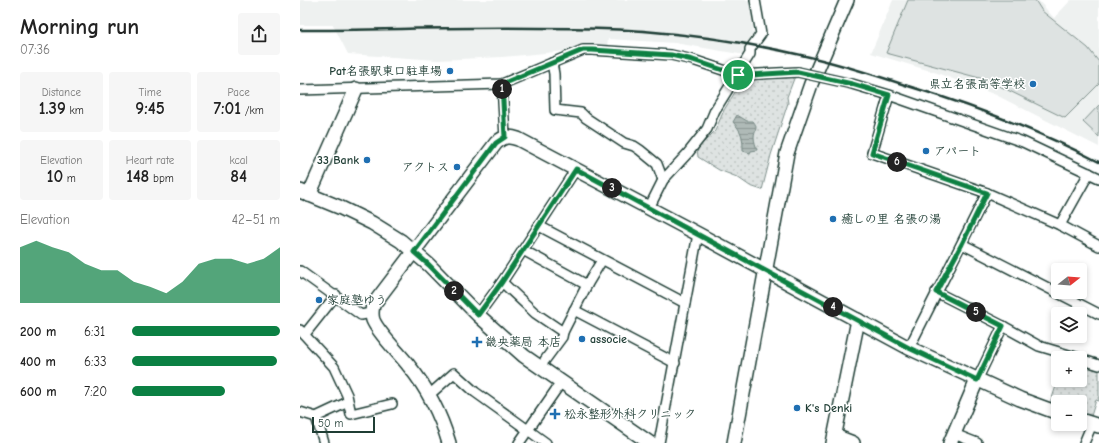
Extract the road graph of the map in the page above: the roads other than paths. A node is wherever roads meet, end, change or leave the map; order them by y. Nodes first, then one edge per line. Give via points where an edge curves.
1 (755, 0) edge
2 (847, 0) edge
3 (552, 63) junction
4 (738, 75) junction
5 (502, 84) junction
6 (356, 88) junction
7 (300, 90) edge
8 (889, 95) junction
9 (505, 137) junction
10 (576, 169) junction
11 (1089, 173) junction
12 (1099, 178) edge
13 (664, 180) junction
14 (304, 193) edge
15 (987, 193) junction
16 (649, 208) junction
17 (1060, 225) junction
18 (539, 226) junction
19 (698, 234) junction
20 (962, 244) junction
21 (1099, 246) edge
22 (523, 250) junction
23 (414, 252) junction
24 (602, 260) junction
25 (300, 271) edge
26 (765, 271) junction
27 (502, 282) junction
28 (587, 285) junction
29 (936, 292) junction
30 (336, 296) junction
31 (686, 303) junction
32 (574, 310) junction
33 (371, 313) junction
34 (1099, 314) edge
35 (478, 315) junction
36 (858, 320) junction
37 (1003, 326) junction
38 (302, 332) edge
39 (563, 332) junction
40 (909, 348) junction
41 (1056, 351) edge
42 (545, 360) dead end
43 (1087, 361) edge
44 (675, 363) junction
45 (1099, 365) edge
46 (977, 380) junction
47 (562, 381) junction
48 (428, 396) junction
49 (348, 402) junction
50 (392, 404) dead end
51 (1051, 410) edge
52 (300, 412) edge
53 (316, 417) junction
54 (1090, 423) edge
55 (528, 430) junction
56 (952, 438) edge
57 (834, 439) edge
58 (324, 443) edge
59 (449, 443) edge
60 (519, 443) edge
61 (546, 443) edge
62 (650, 443) edge
63 (659, 443) edge
64 (734, 443) edge
65 (852, 443) edge
66 (977, 443) edge
67 (1084, 443) edge

1 - 4 street via 761,34 750,49 750,54
2 - 26 street via 787,153
3 - 4 street via 583,50 671,55
3 - 5 street
3 - 13 street via 555,110 581,113 624,143 634,146 657,164
4 - 8 street, bridge via 798,72
4 - 13 street via 715,110 707,129
5 - 6 street
5 - 9 street
6 - 7 street
6 - 14 street
8 - 11 street via 1023,142
8 - 15 street via 872,153
9 - 10 street via 518,139
9 - 23 street via 496,143
10 - 16 street
10 - 18 street
11 - 12 street
11 - 17 street
13 - 16 street
14 - 23 street via 372,223
15 - 17 street
15 - 20 street
16 - 19 street
17 - 21 street
18 - 22 street
18 - 24 street
19 - 26 street
19 - 31 street
20 - 29 street
20 - 34 street
22 - 27 street
22 - 28 street
23 - 33 street via 373,305
23 - 35 street
24 - 28 street
24 - 31 street
25 - 30 street
26 - 36 street
26 - 64 street
27 - 35 street
27 - 39 street via 535,313
28 - 32 street
29 - 37 street
29 - 40 street
30 - 33 street via 360,315
30 - 38 street
31 - 44 street
32 - 39 street
32 - 44 street
33 - 48 street via 377,327 410,367
35 - 47 street via 524,356
36 - 40 street
36 - 57 street
37 - 41 street via 1039,346
37 - 46 street
38 - 49 street via 334,367
39 - 42 street
40 - 46 street
43 - 45 street
44 - 63 street
46 - 51 street
46 - 56 street
47 - 55 street
47 - 62 street
48 - 55 street via 454,374
48 - 59 street
49 - 50 street via 352,414
49 - 53 street
52 - 53 street
53 - 58 street
54 - 67 street
55 - 60 street
55 - 61 street
56 - 66 street
57 - 65 street

